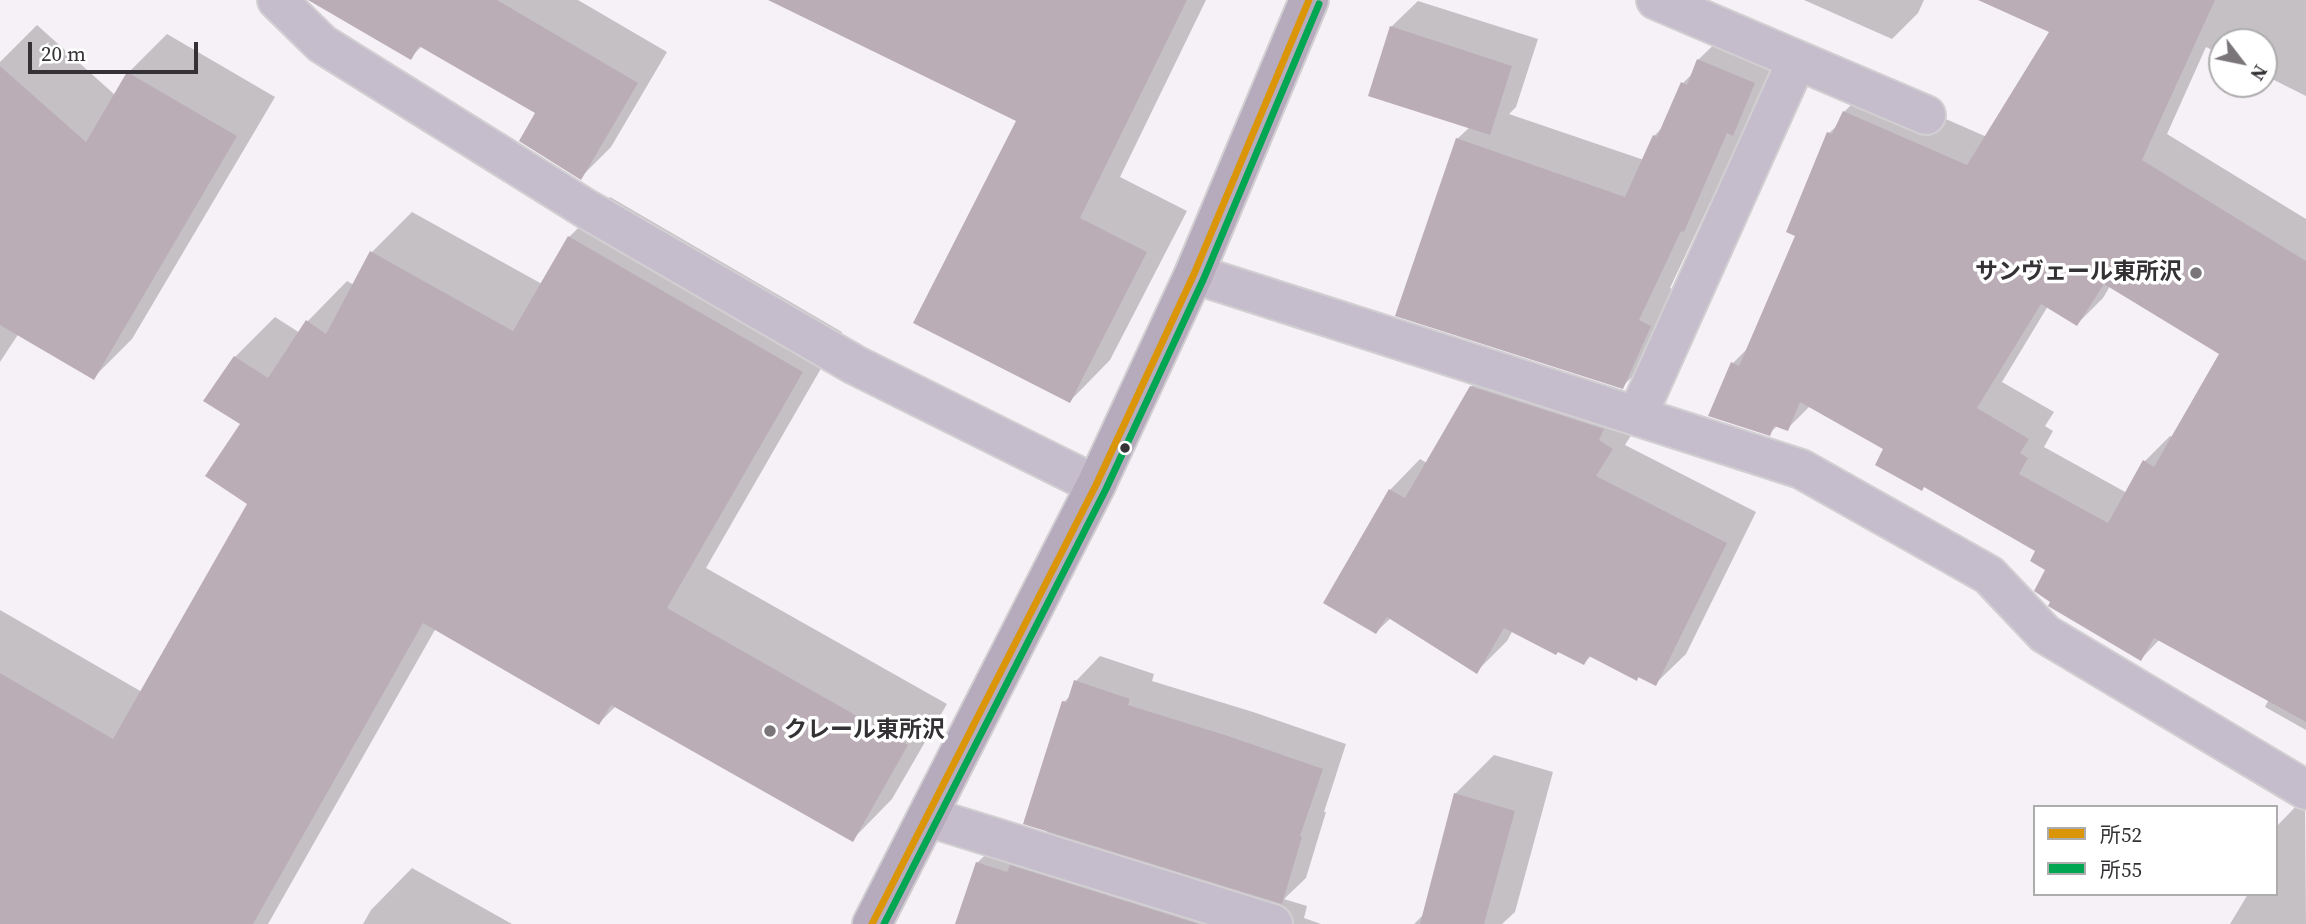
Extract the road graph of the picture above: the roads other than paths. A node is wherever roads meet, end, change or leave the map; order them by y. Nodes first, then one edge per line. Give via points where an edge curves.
1 (278, 0) edge
2 (1309, 0) edge
3 (1657, 0) edge
4 (1797, 60) junction
5 (1926, 115) dead end
6 (1194, 274) junction
7 (1637, 416) junction
8 (1096, 485) junction
9 (2306, 790) edge
10 (928, 817) junction
11 (872, 924) edge
12 (1273, 924) edge

1 - 8 street via 322,44 588,210 855,365
2 - 6 main road
3 - 4 street
4 - 5 street
4 - 7 street
6 - 7 street
6 - 8 main road
7 - 9 street via 1801,469 1989,575 2045,634
8 - 10 main road
10 - 11 main road
10 - 12 street

